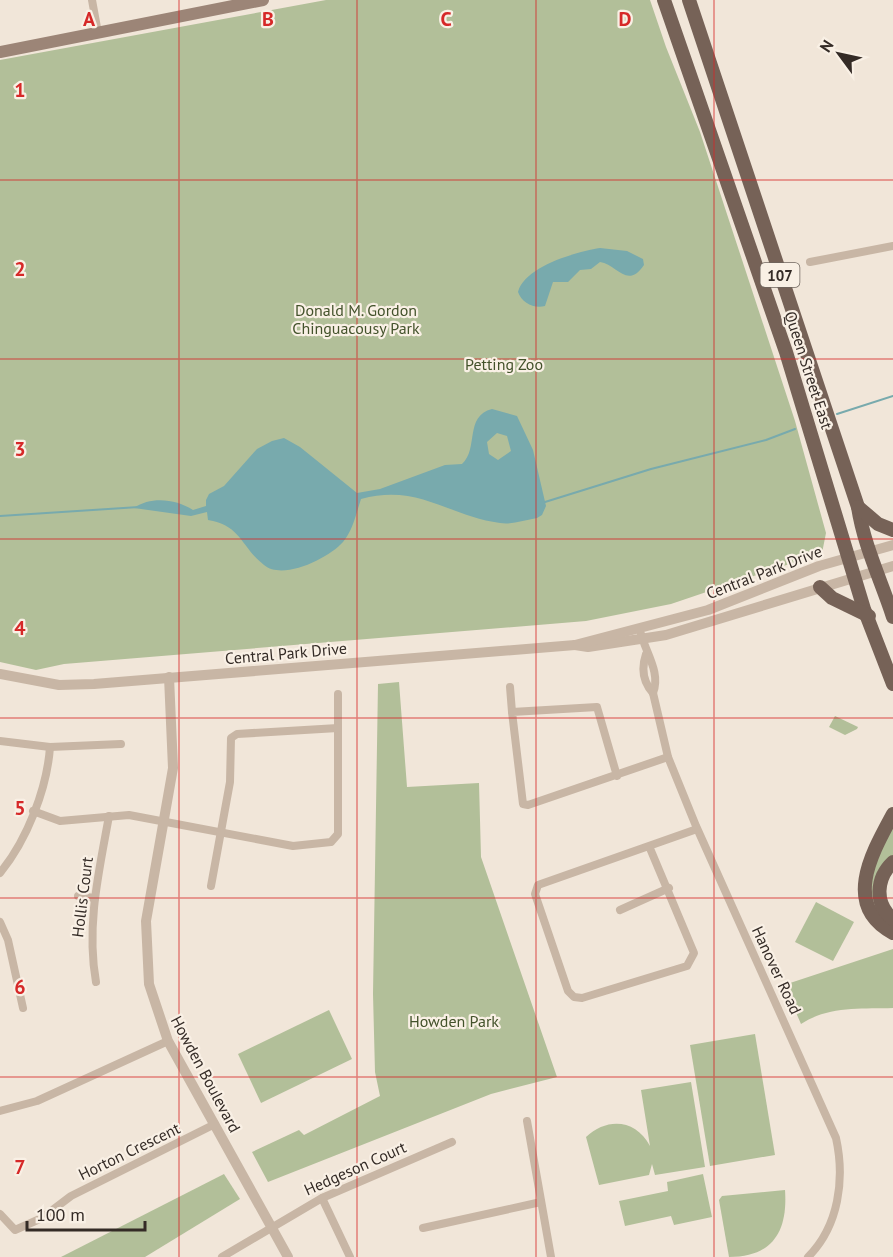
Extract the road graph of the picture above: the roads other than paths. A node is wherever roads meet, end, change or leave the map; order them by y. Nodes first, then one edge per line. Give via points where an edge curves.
1 (92, 0) edge
2 (263, 0) edge
3 (663, 0) edge
4 (689, 0) edge
5 (98, 33) junction
6 (0, 52) edge
7 (893, 246) edge
8 (810, 262) dead end
9 (858, 507) junction
10 (893, 530) edge
11 (893, 544) edge
12 (869, 551) junction
13 (848, 557) junction
14 (893, 566) edge
15 (876, 571) junction
16 (855, 577) junction
17 (820, 587) junction
18 (890, 599) edge
19 (869, 616) junction
20 (893, 617) edge
21 (641, 634) junction
22 (0, 674) edge
23 (169, 677) junction
24 (893, 684) edge
25 (510, 687) dead end
26 (338, 694) dead end
27 (512, 712) junction
28 (338, 728) junction
29 (0, 741) edge
30 (121, 744) dead end
31 (50, 747) junction
32 (668, 757) junction
33 (617, 776) junction
34 (33, 811) junction
35 (893, 814) edge
36 (109, 816) junction
37 (165, 820) junction
38 (697, 829) junction
39 (222, 833) junction
40 (649, 846) junction
41 (893, 862) edge
42 (0, 873) edge
43 (211, 886) dead end
44 (669, 888) junction
45 (78, 896) dead end
46 (94, 898) junction
47 (620, 910) dead end
48 (893, 919) edge
49 (0, 922) edge
50 (893, 933) edge
51 (96, 982) dead end
52 (24, 1008) dead end
53 (168, 1041) junction
54 (0, 1111) edge
55 (526, 1121) dead end
56 (215, 1124) junction
57 (452, 1142) dead end
58 (322, 1198) junction
59 (541, 1202) junction
60 (0, 1214) edge
61 (273, 1226) junction
62 (423, 1228) dead end
63 (813, 1255) edge
64 (225, 1256) edge
65 (288, 1257) edge
66 (350, 1257) edge
67 (551, 1257) edge

1 - 5 street
2 - 5 main road
3 - 13 main road, Queen Street East / 107 via 786,352
4 - 9 main road, Queen Street East / 107
5 - 6 main road
7 - 8 street
9 - 10 main road via 878,524
9 - 12 main road, Queen Street East / 107
11 - 12 street, Central Park Drive
12 - 13 street, Central Park Drive
12 - 15 main road, Queen Street East / 107
13 - 16 main road, Queen Street East / 107
13 - 21 street, Central Park Drive
14 - 15 street, Central Park Drive
15 - 16 street, Central Park Drive
15 - 18 main road, Queen Street East / 107
16 - 17 street, Central Park Drive
16 - 19 main road, Queen Street East / 107
17 - 19 main road via 832,598
17 - 21 street, Central Park Drive via 666,635
18 - 20 main road, Queen Street East / 107
19 - 24 main road, Queen Street East / 107
21 - 23 street, Central Park Drive via 591,638 575,645
21 - 32 street, Hanover Road via 646,654 642,665 646,685 653,693
22 - 23 street, Central Park Drive via 59,685
23 - 37 street, Howden Boulevard via 173,768
25 - 27 street
26 - 28 street
27 - 33 street via 597,707
27 - 33 street via 523,804 528,806
28 - 39 street via 237,734 231,738 230,782
28 - 39 street via 336,839 293,846
29 - 31 street
30 - 31 street
31 - 34 street via 45,783
32 - 33 street
32 - 38 street, Hanover Road
34 - 36 street via 60,821
34 - 42 street via 13,856
35 - 50 main road via 865,874 870,908 878,923
36 - 37 street
36 - 46 street, Hollis Court
37 - 39 street
37 - 53 street, Howden Boulevard via 148,904 145,942 153,1002
38 - 40 street
38 - 63 street, Hanover Road via 836,1138 841,1169 837,1203
39 - 43 street
40 - 44 street
40 - 44 street via 538,885 535,894 568,991 574,997 582,998 687,966 694,953
41 - 48 main road via 879,889 883,908
44 - 47 street
45 - 46 street
46 - 51 street, Hollis Court via 91,954
49 - 52 street
53 - 54 street via 37,1101
53 - 56 street, Howden Boulevard
55 - 59 street
56 - 60 street, Horton Crescent via 71,1196 28,1226 15,1230
56 - 61 street, Howden Boulevard
57 - 58 street, Hedgeson Court
58 - 61 street, Hedgeson Court
58 - 66 street
59 - 62 street
59 - 67 street
61 - 64 street, Hedgeson Court
61 - 65 street, Howden Boulevard

